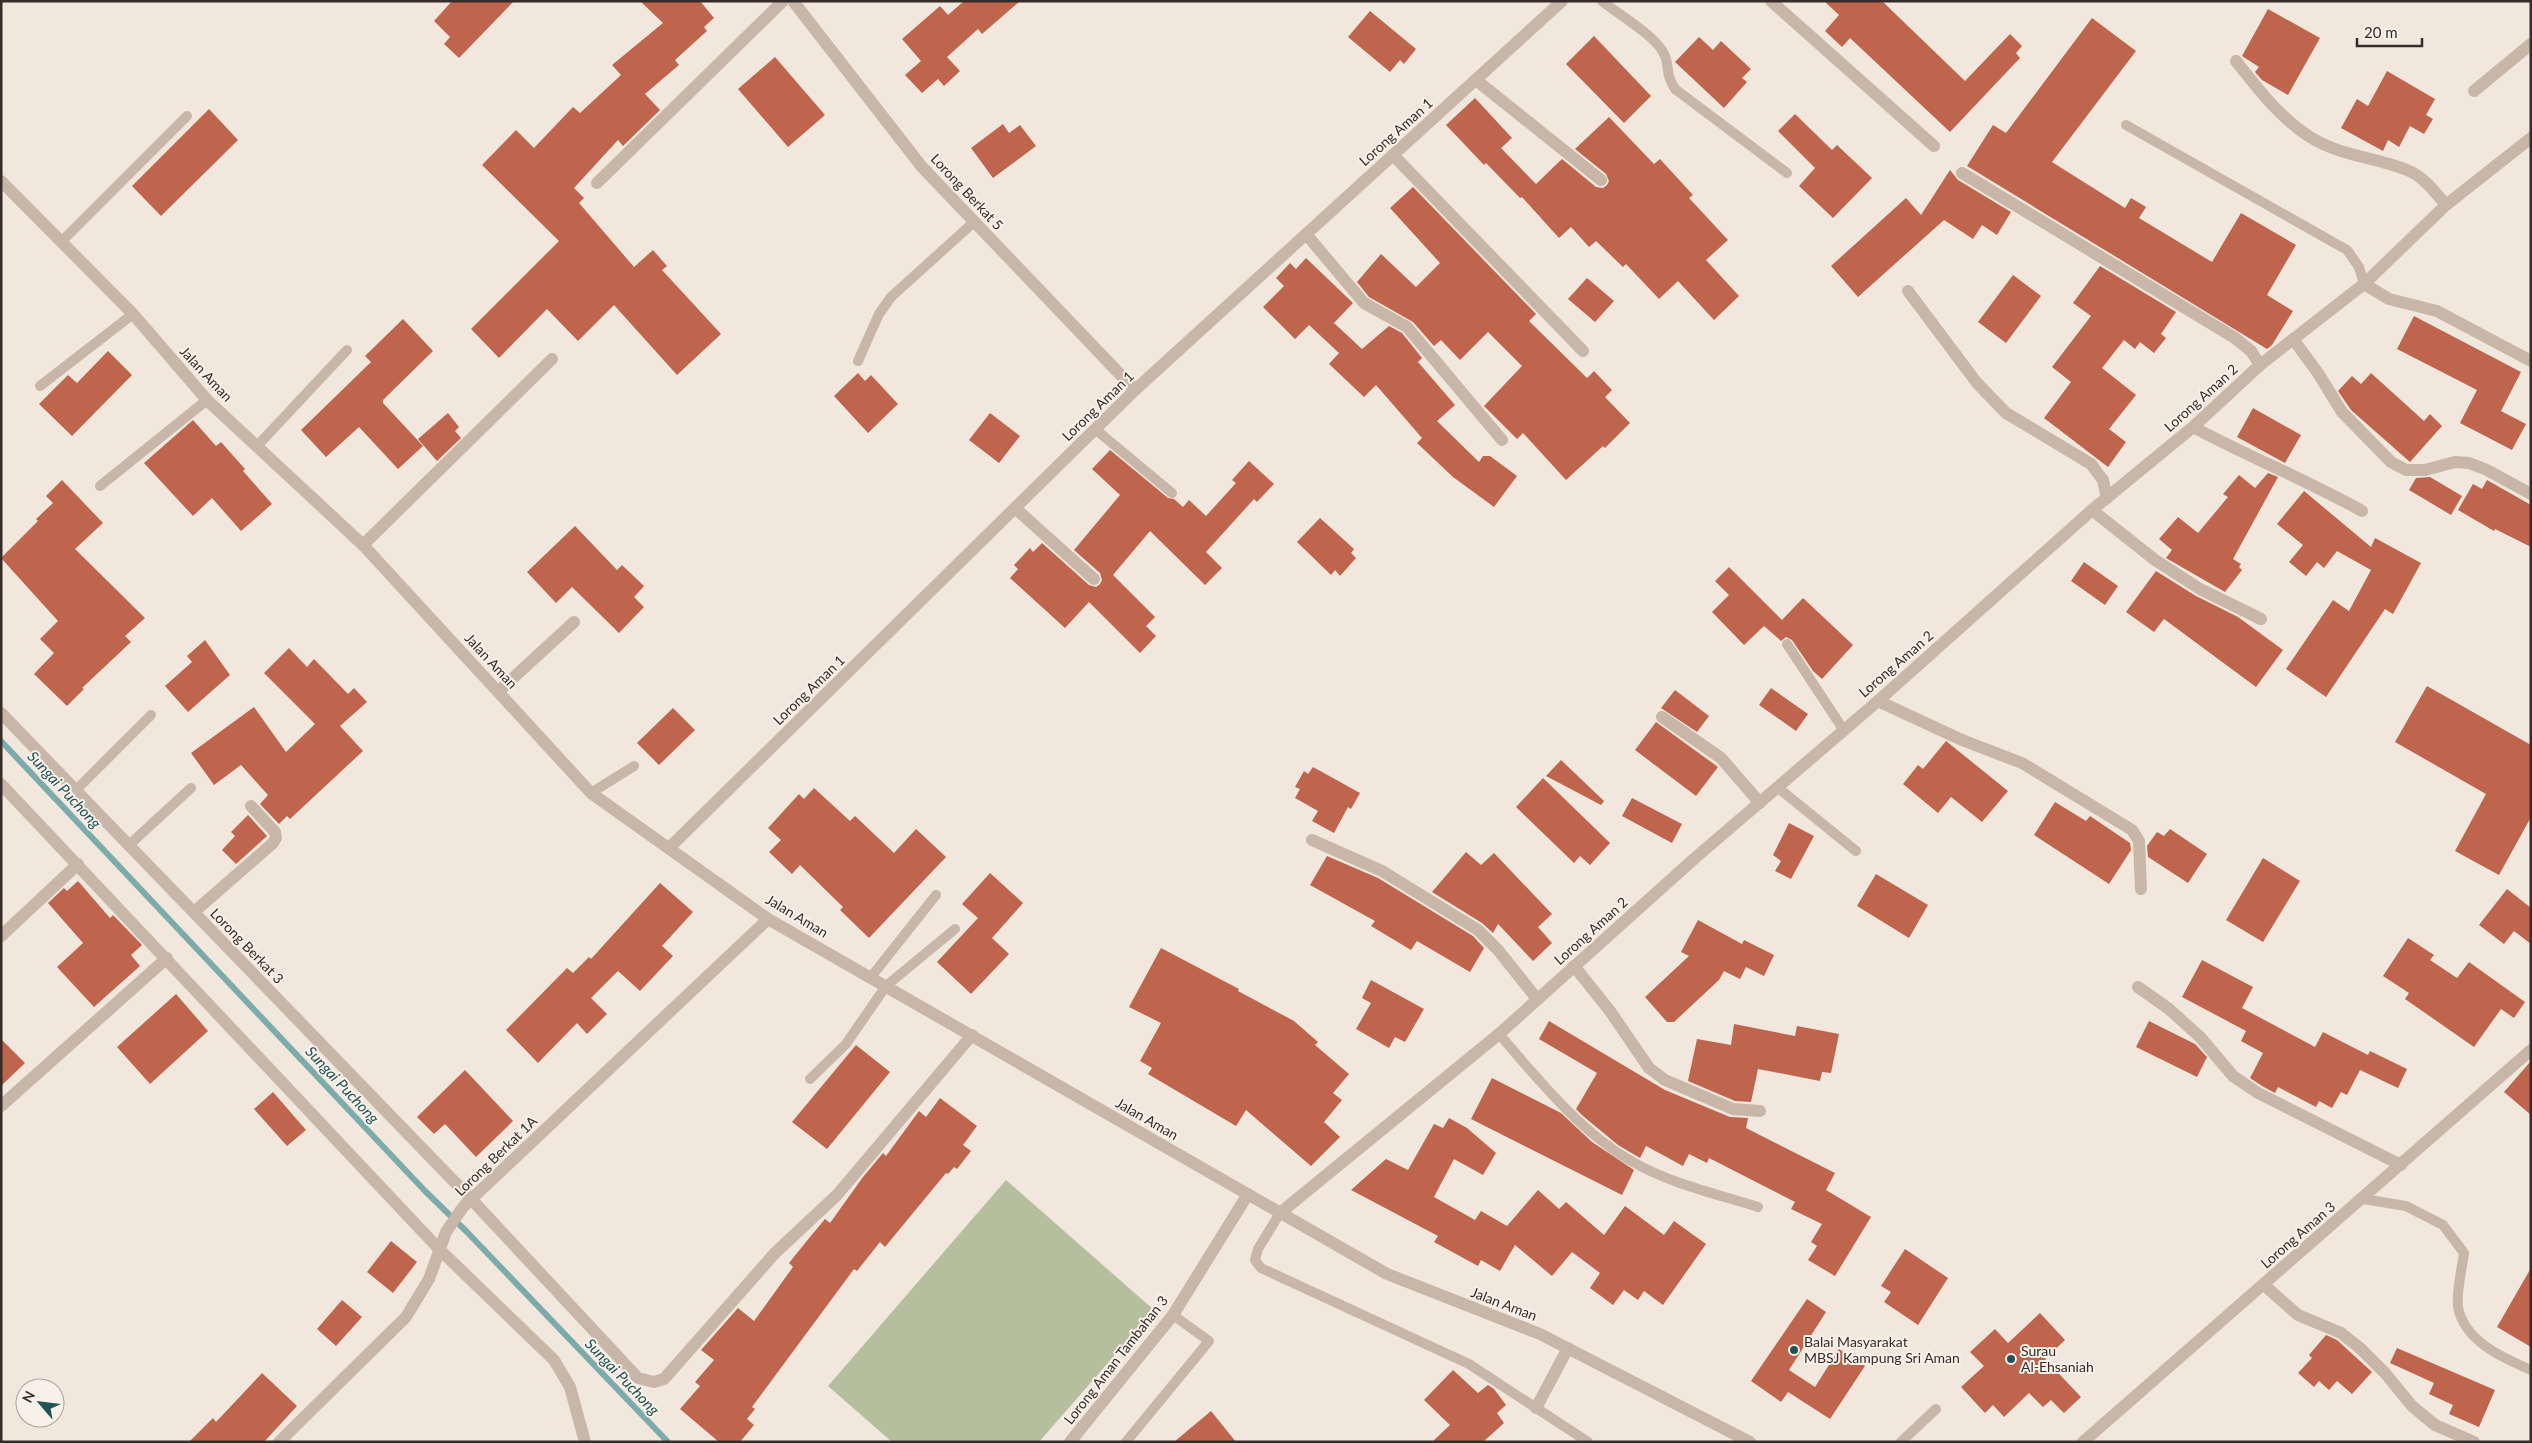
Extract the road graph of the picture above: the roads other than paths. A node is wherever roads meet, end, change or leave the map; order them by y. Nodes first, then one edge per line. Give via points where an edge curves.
1 (783, 1) edge
2 (793, 1) edge
3 (1562, 1) edge
4 (1602, 1) edge
5 (1771, 1) edge
6 (2531, 44) edge
7 (2236, 61) dead end
8 (1476, 80) junction
9 (2474, 91) dead end
10 (187, 116) dead end
11 (2126, 125) dead end
12 (2531, 138) edge
13 (1934, 146) dead end
14 (1393, 155) junction
15 (1962, 173) dead end
16 (1787, 174) dead end
17 (1601, 180) dead end
18 (1, 181) edge
19 (597, 183) dead end
20 (2446, 205) junction
21 (974, 222) junction
22 (1306, 234) junction
23 (61, 242) junction
24 (2364, 284) junction
25 (1908, 291) dead end
26 (133, 314) junction
27 (2293, 339) junction
28 (348, 350) dead end
29 (1584, 352) dead end
30 (552, 359) dead end
31 (858, 361) dead end
32 (2531, 361) edge
33 (2260, 365) junction
34 (40, 386) dead end
35 (1135, 390) junction
36 (207, 400) junction
37 (2193, 427) junction
38 (1095, 429) junction
39 (1502, 440) dead end
40 (257, 446) junction
41 (100, 486) dead end
42 (1172, 493) dead end
43 (2531, 494) edge
44 (2107, 498) junction
45 (1015, 508) junction
46 (2092, 510) junction
47 (2362, 511) dead end
48 (363, 545) junction
49 (1094, 579) dead end
50 (2261, 620) dead end
51 (574, 622) dead end
52 (1787, 644) dead end
53 (499, 691) junction
54 (1878, 701) junction
55 (1, 713) edge
56 (151, 715) dead end
57 (1662, 717) dead end
58 (1843, 729) junction
59 (634, 766) dead end
60 (1, 784) edge
61 (1777, 787) junction
62 (191, 788) dead end
63 (76, 790) junction
64 (591, 793) junction
65 (1760, 803) junction
66 (251, 806) dead end
67 (1312, 840) dead end
68 (128, 845) junction
69 (669, 848) junction
70 (1856, 851) dead end
71 (78, 864) junction
72 (2141, 889) dead end
73 (936, 895) dead end
74 (194, 912) junction
75 (768, 919) junction
76 (955, 929) dead end
77 (1, 936) edge
78 (167, 958) junction
79 (1574, 966) junction
80 (871, 977) junction
81 (886, 986) junction
82 (2138, 987) dead end
83 (1537, 999) junction
84 (1499, 1034) junction
85 (972, 1035) junction
86 (2530, 1052) edge
87 (810, 1079) dead end
88 (1, 1106) edge
89 (1760, 1111) dead end
90 (2401, 1166) junction
91 (1248, 1194) junction
92 (2363, 1199) junction
93 (468, 1204) junction
94 (1758, 1207) dead end
95 (1280, 1213) junction
96 (439, 1249) junction
97 (2264, 1285) junction
98 (1173, 1315) junction
99 (1568, 1348) junction
100 (2531, 1370) edge
101 (1536, 1408) junction
102 (1936, 1409) dead end
103 (279, 1442) edge
104 (585, 1442) edge
105 (1070, 1442) edge
106 (1126, 1442) edge
107 (1588, 1442) edge
108 (1750, 1442) edge
109 (1901, 1442) edge
110 (2083, 1442) edge
111 (2474, 1442) edge

1 - 19 street
2 - 21 street, Lorong Berkat 5 via 922,167
3 - 8 street, Lorong Aman 1
4 - 16 lane via 1655,41 1664,55 1667,76 1675,89
5 - 13 street
6 - 9 street
7 - 20 street via 2275,110 2310,137 2343,153 2408,170 2428,184
8 - 14 street, Lorong Aman 1
8 - 17 street
10 - 23 lane
11 - 24 lane via 2347,250 2359,267
12 - 20 street, Lorong Aman 2
14 - 22 street, Lorong Aman 1
14 - 29 street
15 - 33 street via 2235,338 2251,351
18 - 23 street, Jalan Aman
20 - 24 street, Lorong Aman 2
21 - 31 lane via 891,296 879,314
21 - 35 street, Lorong Berkat 5
22 - 35 street, Lorong Aman 1
22 - 39 street via 1364,303 1407,327
23 - 26 street, Jalan Aman
24 - 27 street, Lorong Aman 2
24 - 32 street via 2389,299 2437,311
25 - 44 street via 1983,389 2006,413 2091,464 2102,480
26 - 34 lane
26 - 36 street, Jalan Aman
27 - 33 street, Lorong Aman 2
27 - 43 street via 2342,412 2391,462 2406,470 2469,463
28 - 40 lane
30 - 48 street
33 - 37 street, Lorong Aman 2
35 - 38 street, Lorong Aman 1
36 - 40 street, Jalan Aman
36 - 41 lane
37 - 44 street, Lorong Aman 2
37 - 47 street
38 - 42 lane
38 - 45 street, Lorong Aman 1
40 - 48 street, Jalan Aman
44 - 46 street, Lorong Aman 2
45 - 49 street
45 - 69 street, Lorong Aman 1
46 - 50 street via 2170,570
46 - 54 street, Lorong Aman 2
48 - 53 street, Jalan Aman
51 - 53 street
52 - 58 lane
53 - 64 street, Jalan Aman
54 - 58 street, Lorong Aman 2
54 - 72 street via 1962,740 2022,763 2132,830 2138,841
55 - 63 street, Lorong Berkat 3
56 - 63 lane
57 - 65 street via 1721,758
58 - 61 street, Lorong Aman 2
59 - 64 lane
60 - 71 street
61 - 65 street, Lorong Aman 2
61 - 70 lane
62 - 68 lane
63 - 68 street, Lorong Berkat 3
64 - 69 street, Jalan Aman
65 - 79 street, Lorong Aman 2
66 - 74 street via 275,832 276,838
67 - 83 street via 1382,871 1478,930
68 - 74 street, Lorong Berkat 3
69 - 75 street, Jalan Aman
71 - 77 street
71 - 78 street
73 - 80 lane
74 - 93 street, Lorong Berkat 3
75 - 80 street, Jalan Aman
75 - 93 street, Lorong Berkat 1A
76 - 81 lane
78 - 88 street
78 - 96 street
79 - 83 street, Lorong Aman 2
79 - 89 street via 1649,1068 1665,1080 1733,1108
80 - 81 street, Jalan Aman
81 - 85 street, Jalan Aman
81 - 87 lane via 846,1044
82 - 90 street via 2200,1037 2233,1076 2258,1093
83 - 84 street, Lorong Aman 2
84 - 94 lane via 1566,1109 1633,1162 1674,1180
84 - 95 street, Lorong Aman 2
85 - 91 street, Jalan Aman
85 - 93 street, Lorong Berkat 3 via 837,1195 775,1253 664,1379 654,1382 638,1378
86 - 90 street, Lorong Aman 3
90 - 92 street, Lorong Aman 3
91 - 95 street, Jalan Aman
91 - 98 street, Lorong Aman Tambahan 3
92 - 97 street, Lorong Aman 3
92 - 100 lane via 2406,1206 2443,1226 2464,1253 2458,1306 2467,1329 2500,1357
93 - 96 street, Lorong Berkat 1A via 446,1232
95 - 99 street, Jalan Aman via 1387,1274
95 - 101 lane via 1258,1249 1255,1260 1260,1268 1469,1364
96 - 103 street, Lorong Berkat 1A via 429,1279 406,1317
96 - 104 street via 554,1360 570,1387
97 - 110 street, Lorong Aman 3
97 - 111 street via 2298,1315 2341,1333 2385,1373 2412,1406 2435,1425
98 - 105 street, Lorong Aman Tambahan 3
98 - 106 lane via 1209,1341
99 - 101 street
99 - 108 street, Jalan Aman
101 - 107 lane
102 - 109 lane

